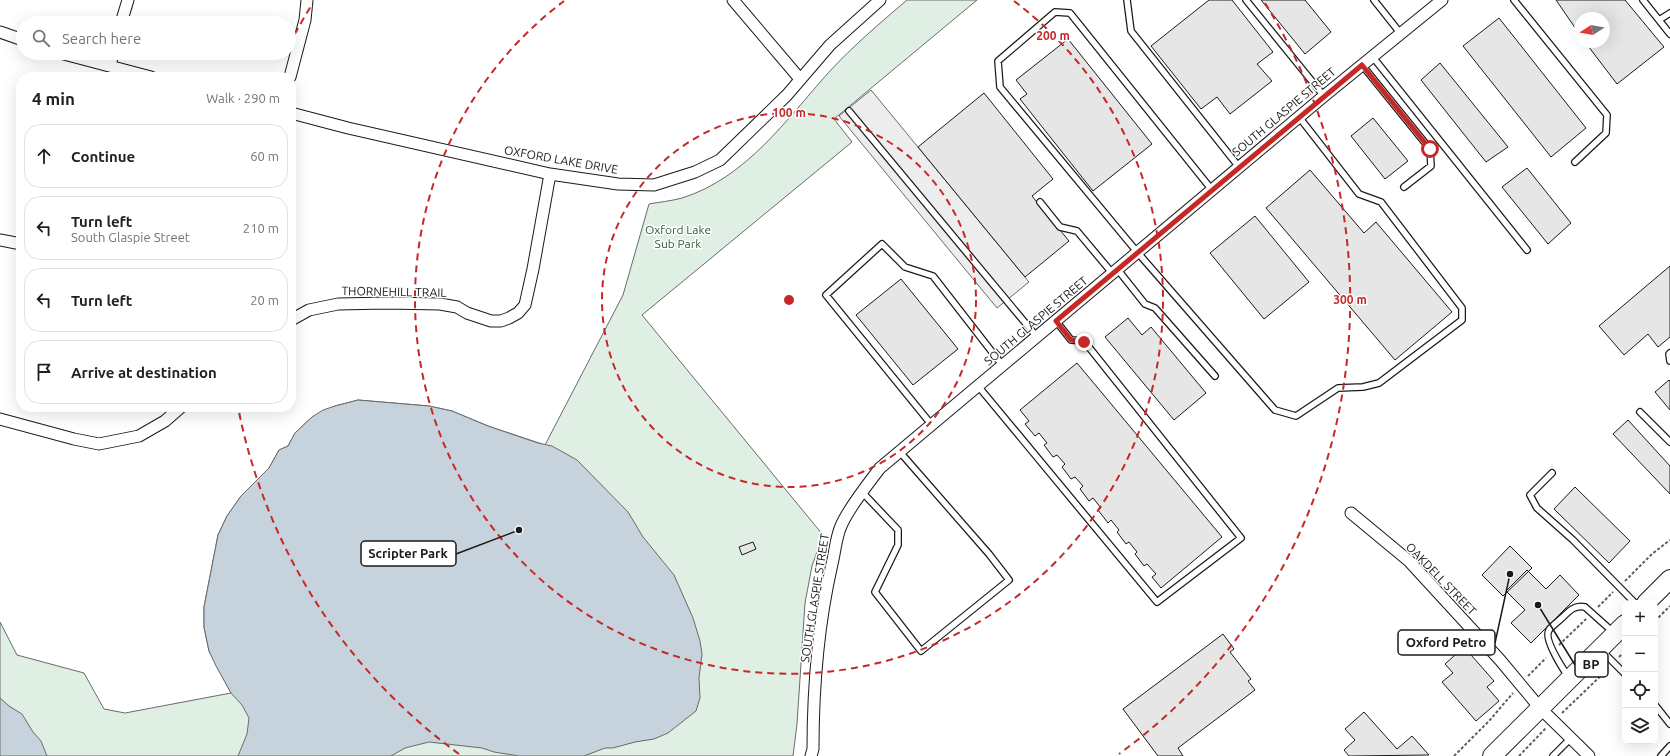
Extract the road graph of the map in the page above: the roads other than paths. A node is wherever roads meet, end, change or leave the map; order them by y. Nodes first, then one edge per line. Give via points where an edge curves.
1 (128, 0) edge
2 (307, 0) edge
3 (733, 0) edge
4 (880, 0) edge
5 (1127, 0) edge
6 (1246, 0) edge
7 (1374, 0) edge
8 (1442, 0) edge
9 (1514, 0) edge
10 (1643, 0) edge
11 (1670, 13) edge
12 (123, 16) edge
13 (1660, 20) junction
14 (0, 32) edge
15 (1401, 34) junction
16 (1670, 34) edge
17 (16, 38) edge
18 (296, 54) edge
19 (1372, 56) junction
20 (87, 60) edge
21 (111, 60) edge
22 (294, 60) edge
23 (1362, 65) junction
24 (110, 66) junction
25 (132, 72) edge
26 (291, 72) edge
27 (800, 79) junction
28 (1324, 96) junction
29 (849, 111) dead end
30 (296, 114) edge
31 (1298, 117) junction
32 (1575, 162) dead end
33 (1239, 167) junction
34 (550, 174) junction
35 (1404, 187) dead end
36 (1212, 190) junction
37 (1040, 202) dead end
38 (0, 240) edge
39 (16, 243) edge
40 (1527, 250) dead end
41 (1138, 253) junction
42 (1115, 272) junction
43 (296, 317) edge
44 (1056, 321) junction
45 (1037, 337) junction
46 (1670, 353) edge
47 (1670, 361) edge
48 (1003, 366) junction
49 (1215, 376) dead end
50 (978, 386) junction
51 (175, 412) edge
52 (1640, 412) dead end
53 (0, 419) edge
54 (931, 424) junction
55 (1670, 442) edge
56 (900, 452) junction
57 (1552, 473) dead end
58 (862, 492) junction
59 (1351, 513) dead end
60 (1670, 579) edge
61 (1632, 600) edge
62 (1649, 600) edge
63 (1620, 629) edge
64 (1600, 649) junction
65 (1623, 672) edge
66 (1569, 679) junction
67 (1540, 708) junction
68 (1657, 708) edge
69 (1670, 724) edge
70 (1570, 738) junction
71 (1670, 746) edge
72 (811, 756) edge
73 (1492, 756) edge
74 (1553, 756) edge
75 (1589, 756) edge
76 (1661, 756) edge

1 - 12 street
2 - 18 street via 305,20
3 - 27 street
4 - 27 street, OXFORD LAKE DRIVE via 830,45
5 - 33 lane via 1131,31
6 - 28 lane
7 - 15 lane
8 - 15 street, SOUTH GLASPIE STREET
9 - 32 lane via 1607,115 1606,133
10 - 13 lane
11 - 13 lane
13 - 16 lane
14 - 17 street
15 - 19 street, SOUTH GLASPIE STREET
19 - 23 street, SOUTH GLASPIE STREET
19 - 40 lane
20 - 24 street
21 - 24 street
22 - 26 street
23 - 28 street, SOUTH GLASPIE STREET
23 - 35 lane via 1430,149 1431,166
24 - 25 street
27 - 34 street, OXFORD LAKE DRIVE via 720,160 695,172 654,185 618,184
28 - 31 street, SOUTH GLASPIE STREET
29 - 45 lane
30 - 34 street, OXFORD LAKE DRIVE
31 - 33 street, SOUTH GLASPIE STREET
31 - 41 lane via 1359,194 1381,202 1462,308 1462,320 1378,383 1363,387 1338,388 1296,416 1276,410
33 - 36 street, SOUTH GLASPIE STREET
34 - 43 street, THORNEHILL TRAIL via 525,305 518,313 501,321 491,321 457,307 440,304 380,303 338,304 309,310
36 - 41 street, SOUTH GLASPIE STREET
36 - 41 lane via 1070,13 1055,12 998,61 1000,87
37 - 42 lane via 1060,227 1077,231
38 - 39 street
41 - 42 street, SOUTH GLASPIE STREET
42 - 44 street, SOUTH GLASPIE STREET
42 - 49 lane via 1145,304 1155,308
44 - 45 street, SOUTH GLASPIE STREET
44 - 50 lane via 1071,340 1084,342 1241,538 1156,602
45 - 48 street, SOUTH GLASPIE STREET
46 - 47 lane
48 - 50 street, SOUTH GLASPIE STREET
48 - 54 lane via 933,276 905,267 882,244 826,295
50 - 54 street, SOUTH GLASPIE STREET
51 - 53 street via 139,436 99,444
52 - 55 lane
54 - 56 street, SOUTH GLASPIE STREET
56 - 58 street, SOUTH GLASPIE STREET via 880,468
56 - 58 lane via 1009,580 921,650 875,592 898,545 898,530
57 - 61 lane via 1530,495 1537,508 1573,540
58 - 72 street, SOUTH GLASPIE STREET via 840,526 830,575 821,625 813,700
59 - 67 street, OAKDELL STREET via 1409,561 1500,660
60 - 62 main road
63 - 64 main road
63 - 66 lane via 1580,606 1572,608 1549,630 1547,636
64 - 65 lane
64 - 66 main road
66 - 67 main road
67 - 70 street, OAKDELL STREET
67 - 73 main road
68 - 69 lane
70 - 74 lane
70 - 75 street, OAKDELL STREET
71 - 76 lane

